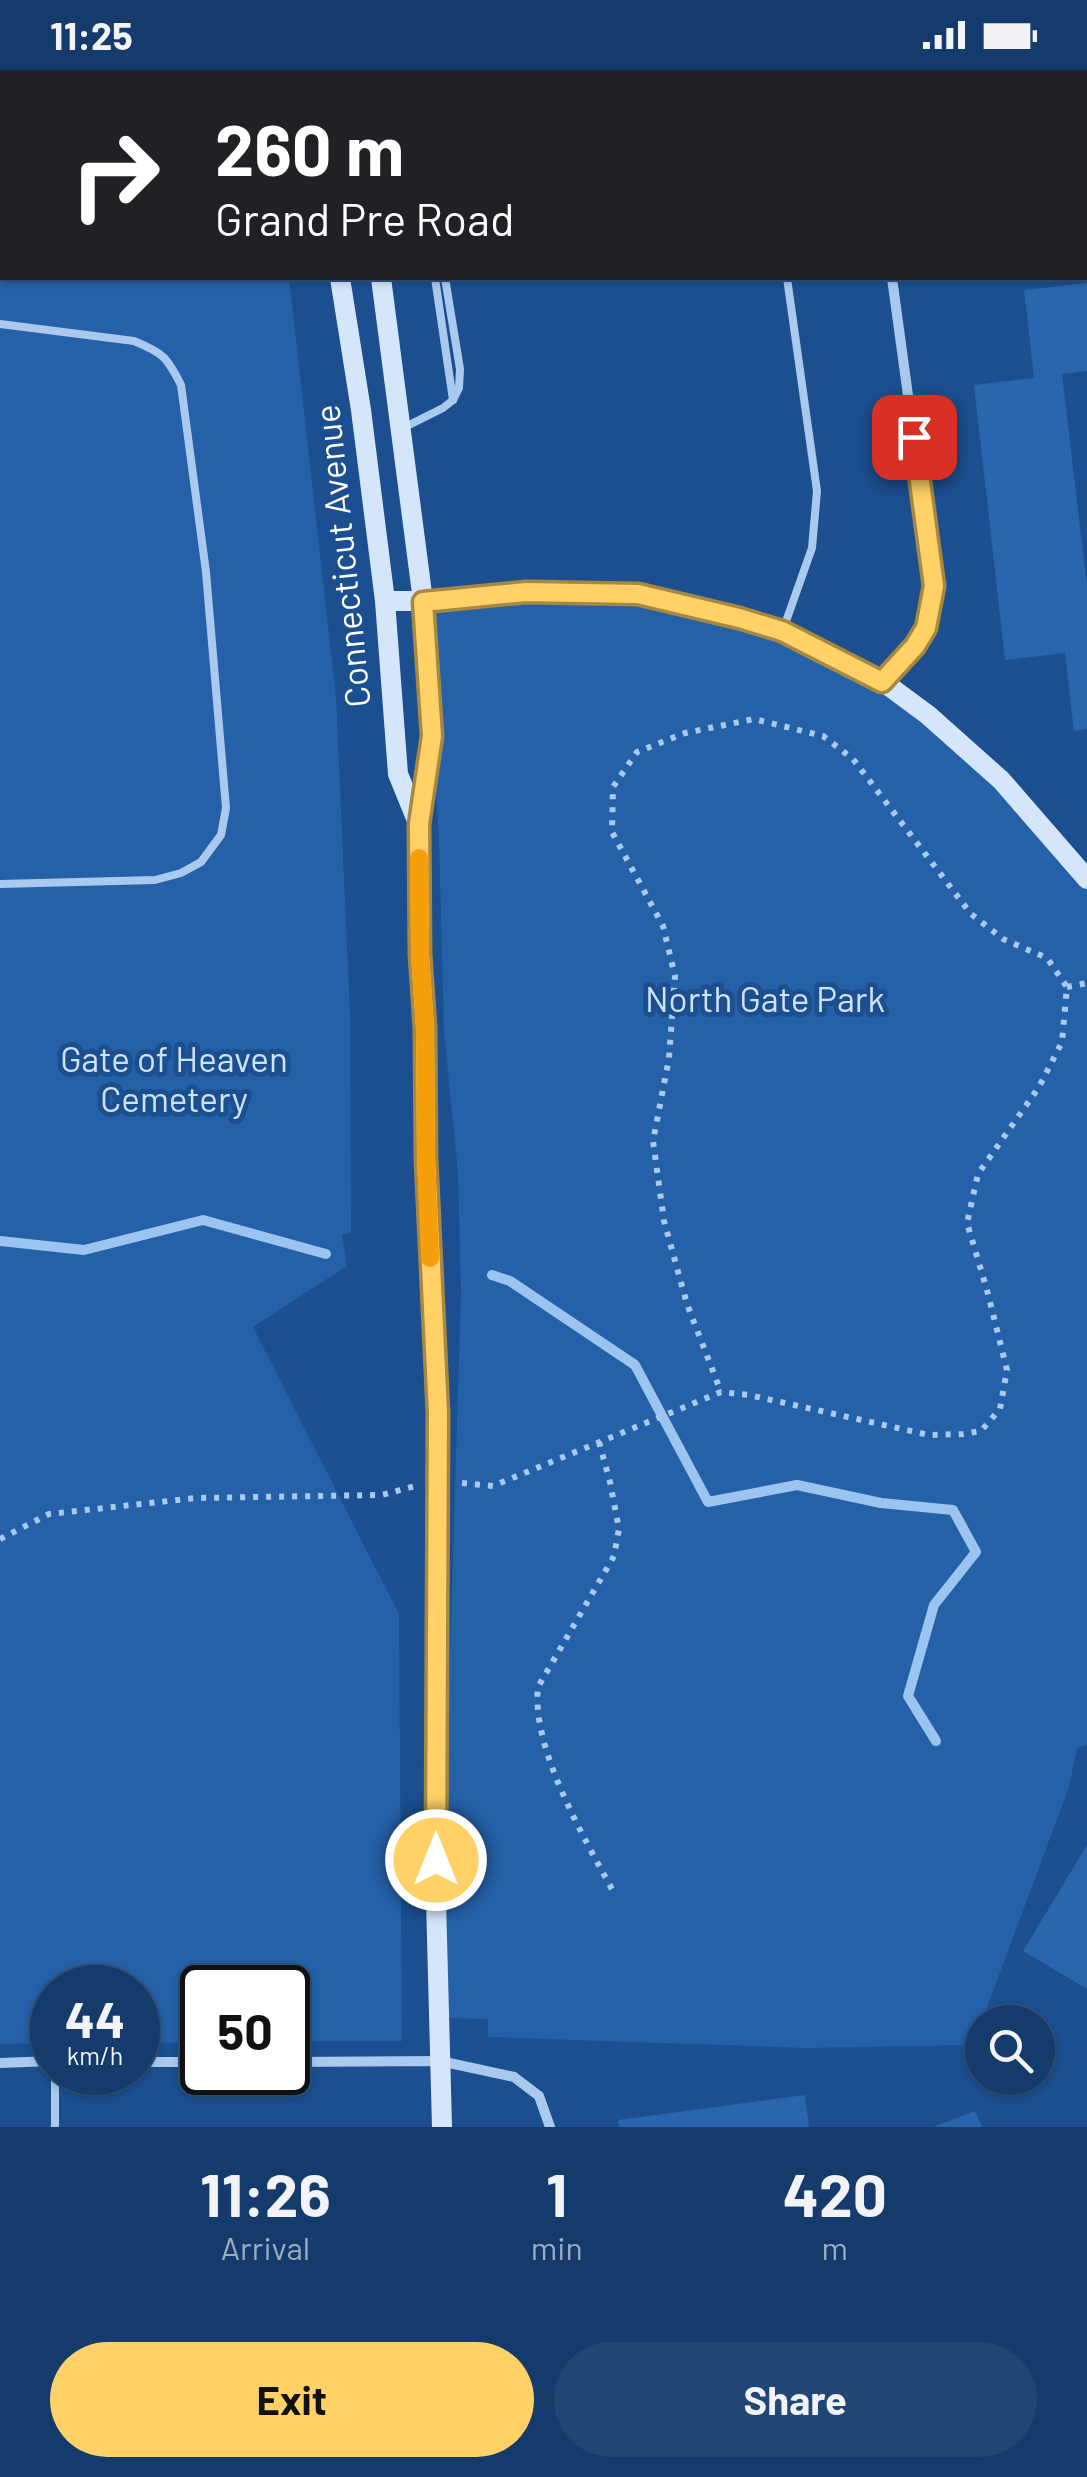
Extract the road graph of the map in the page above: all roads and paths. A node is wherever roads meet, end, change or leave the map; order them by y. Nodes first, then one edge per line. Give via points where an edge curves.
1 (340, 280) edge
2 (381, 280) edge
3 (435, 280) edge
4 (445, 280) edge
5 (787, 280) edge
6 (892, 280) edge
7 (0, 324) edge
8 (452, 400) junction
9 (400, 429) junction
10 (385, 602) junction
11 (423, 602) junction
12 (782, 631) junction
13 (882, 682) junction
14 (419, 824) junction
15 (1087, 879) edge
16 (0, 884) edge
17 (1087, 983) edge
18 (1067, 987) junction
19 (720, 1392) junction
20 (599, 1442) junction
21 (438, 1480) junction
22 (0, 1540) edge
23 (614, 1894) dead end
24 (440, 2061) junction
25 (30, 2062) edge
26 (310, 2062) edge
27 (0, 2063) edge
28 (55, 2095) edge
29 (55, 2127) edge
30 (442, 2127) edge
31 (550, 2127) edge

1 - 10 main road, Connecticut Avenue
2 - 9 main road, Connecticut Avenue
3 - 8 lane
4 - 8 lane via 460,370
5 - 12 lane via 817,490 812,548
6 - 13 street via 934,586 926,628
7 - 16 lane via 134,341 169,361 181,385 206,572 226,808 221,836 201,862 182,873 155,880
8 - 9 lane
9 - 11 main road, Connecticut Avenue
10 - 11 main road
10 - 14 main road, Connecticut Avenue via 398,774
11 - 12 main road via 526,592 638,594
11 - 14 main road, Connecticut Avenue via 432,736
12 - 13 main road
13 - 15 main road via 971,751
14 - 21 main road, Connecticut Avenue
17 - 18 path
18 - 19 path via 1062,1042 978,1174 967,1222 1007,1370 1000,1409 991,1420 981,1431 929,1435
18 - 19 path via 1048,958 1003,939 971,914 853,758 823,736 754,719 685,733 637,752 613,787 612,832 663,926 674,976 669,1058 653,1141 664,1221
19 - 20 path
20 - 21 path via 493,1486
20 - 23 path via 619,1529 614,1556 538,1686 536,1707 554,1771
21 - 22 path via 382,1495 196,1498 49,1514
21 - 24 main road, Connecticut Avenue
24 - 26 street
24 - 30 main road, Connecticut Avenue
24 - 31 street via 514,2077 539,2096
25 - 27 street
28 - 29 lane

